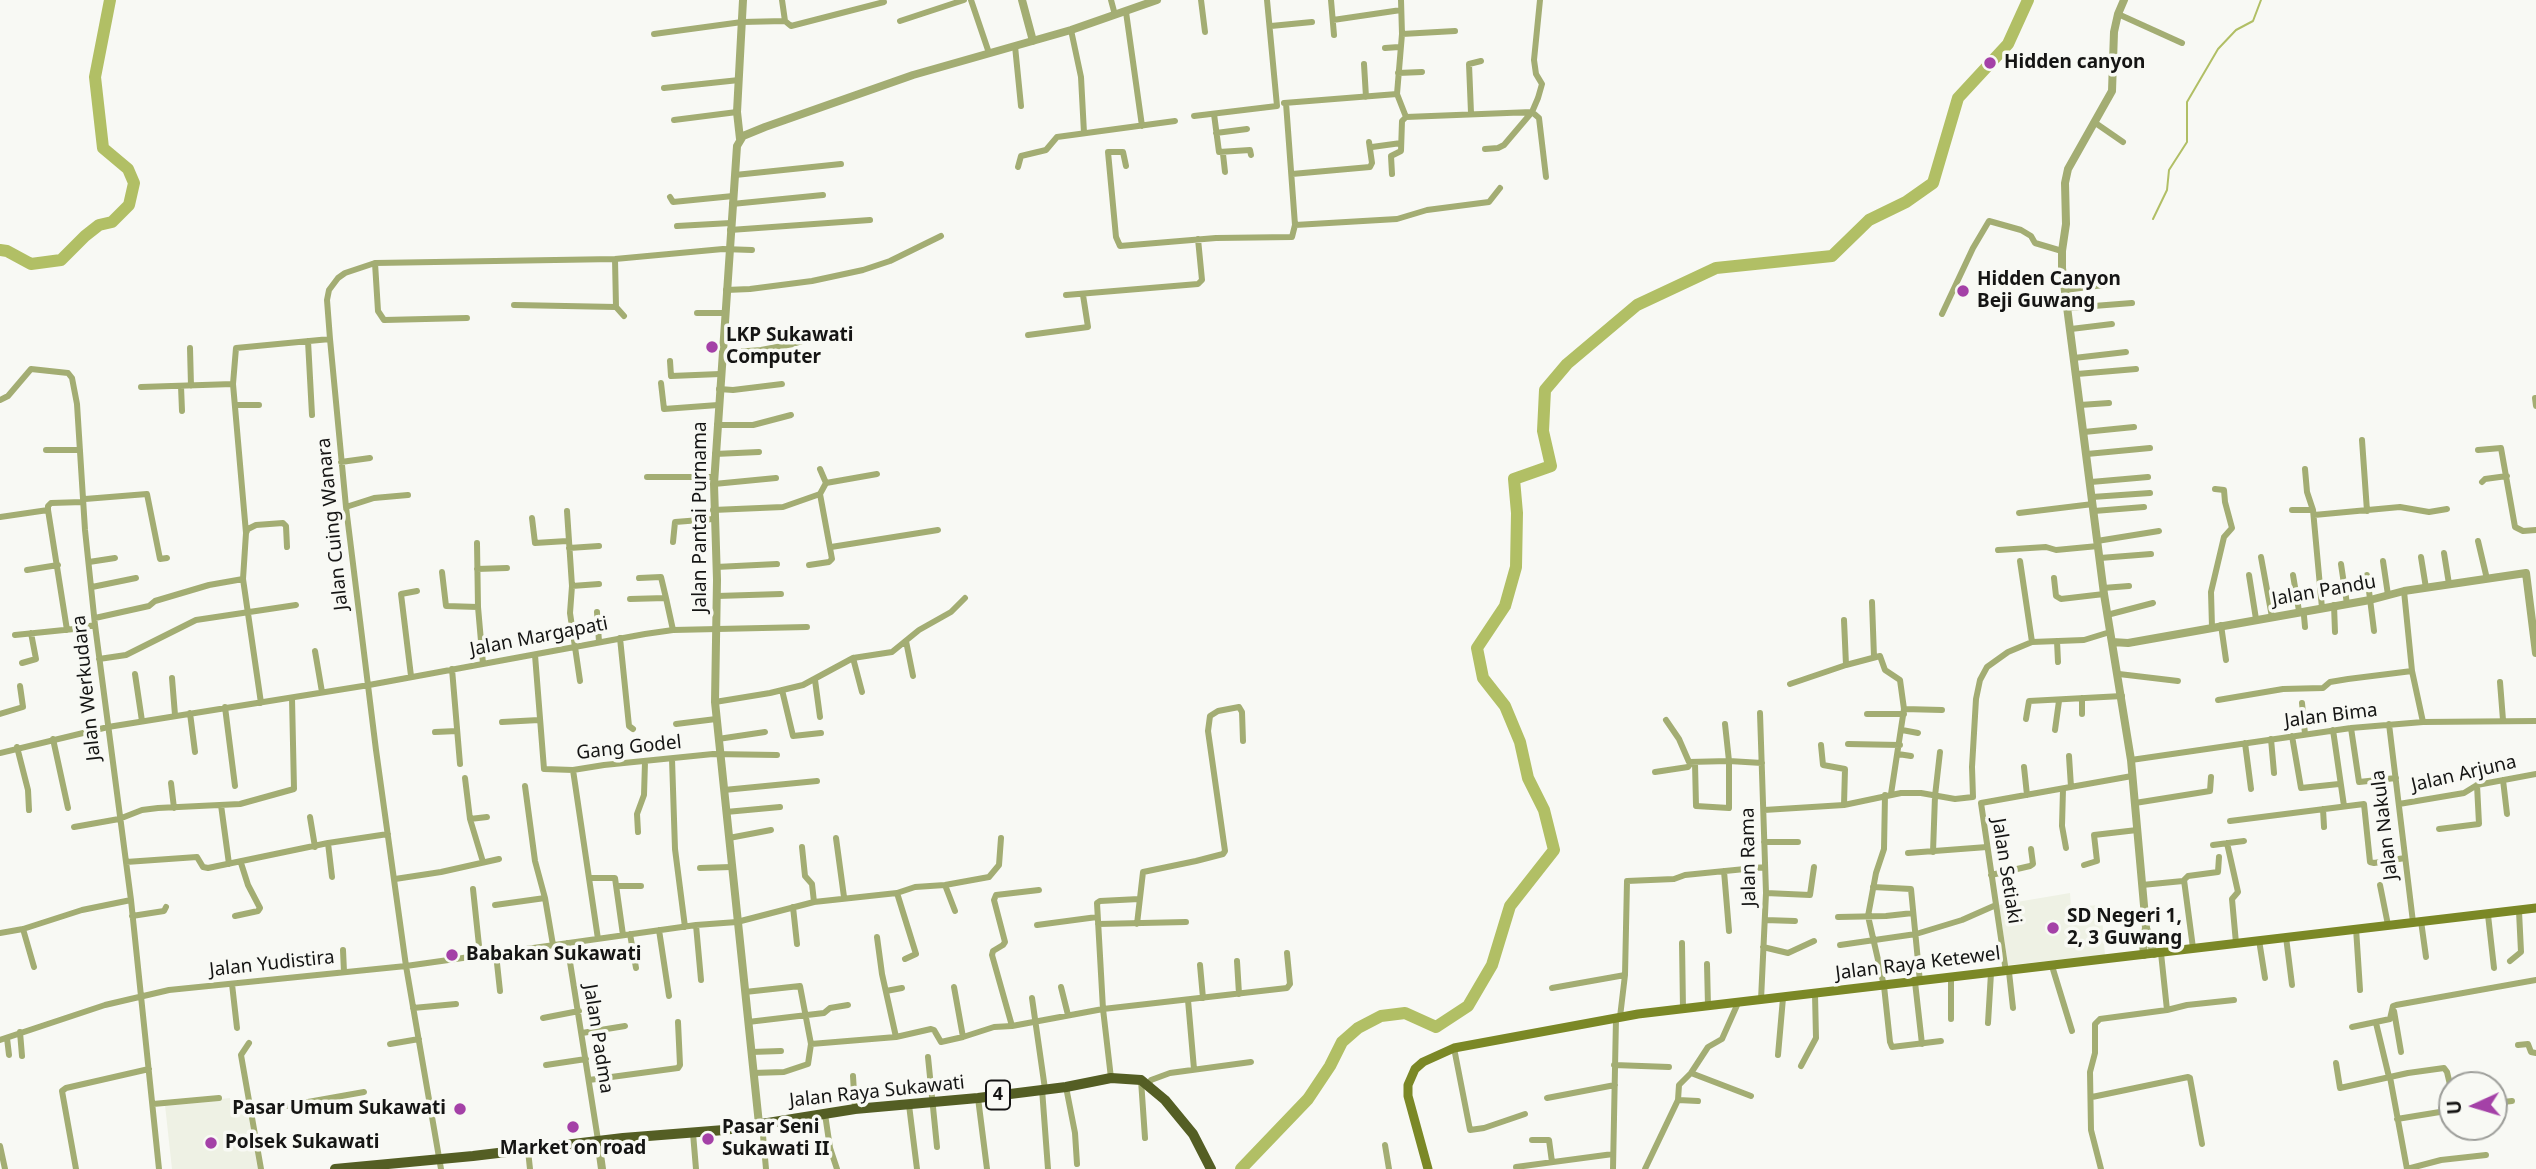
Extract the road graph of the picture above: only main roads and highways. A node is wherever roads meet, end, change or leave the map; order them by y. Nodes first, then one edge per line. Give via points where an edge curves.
1 (2536, 908) edge
2 (440, 1164) edge
3 (335, 1169) edge
4 (1211, 1169) edge
5 (1428, 1169) edge

1 - 5 main road, Jalan Raya Ketewel via 1683,1009 1454,1048 1423,1062 1408,1085
2 - 3 highway, Jalan Raya Sukawati / 4
2 - 4 highway, Jalan Raya Sukawati / 4 via 598,1140 693,1133 1111,1078 1144,1083 1181,1117

